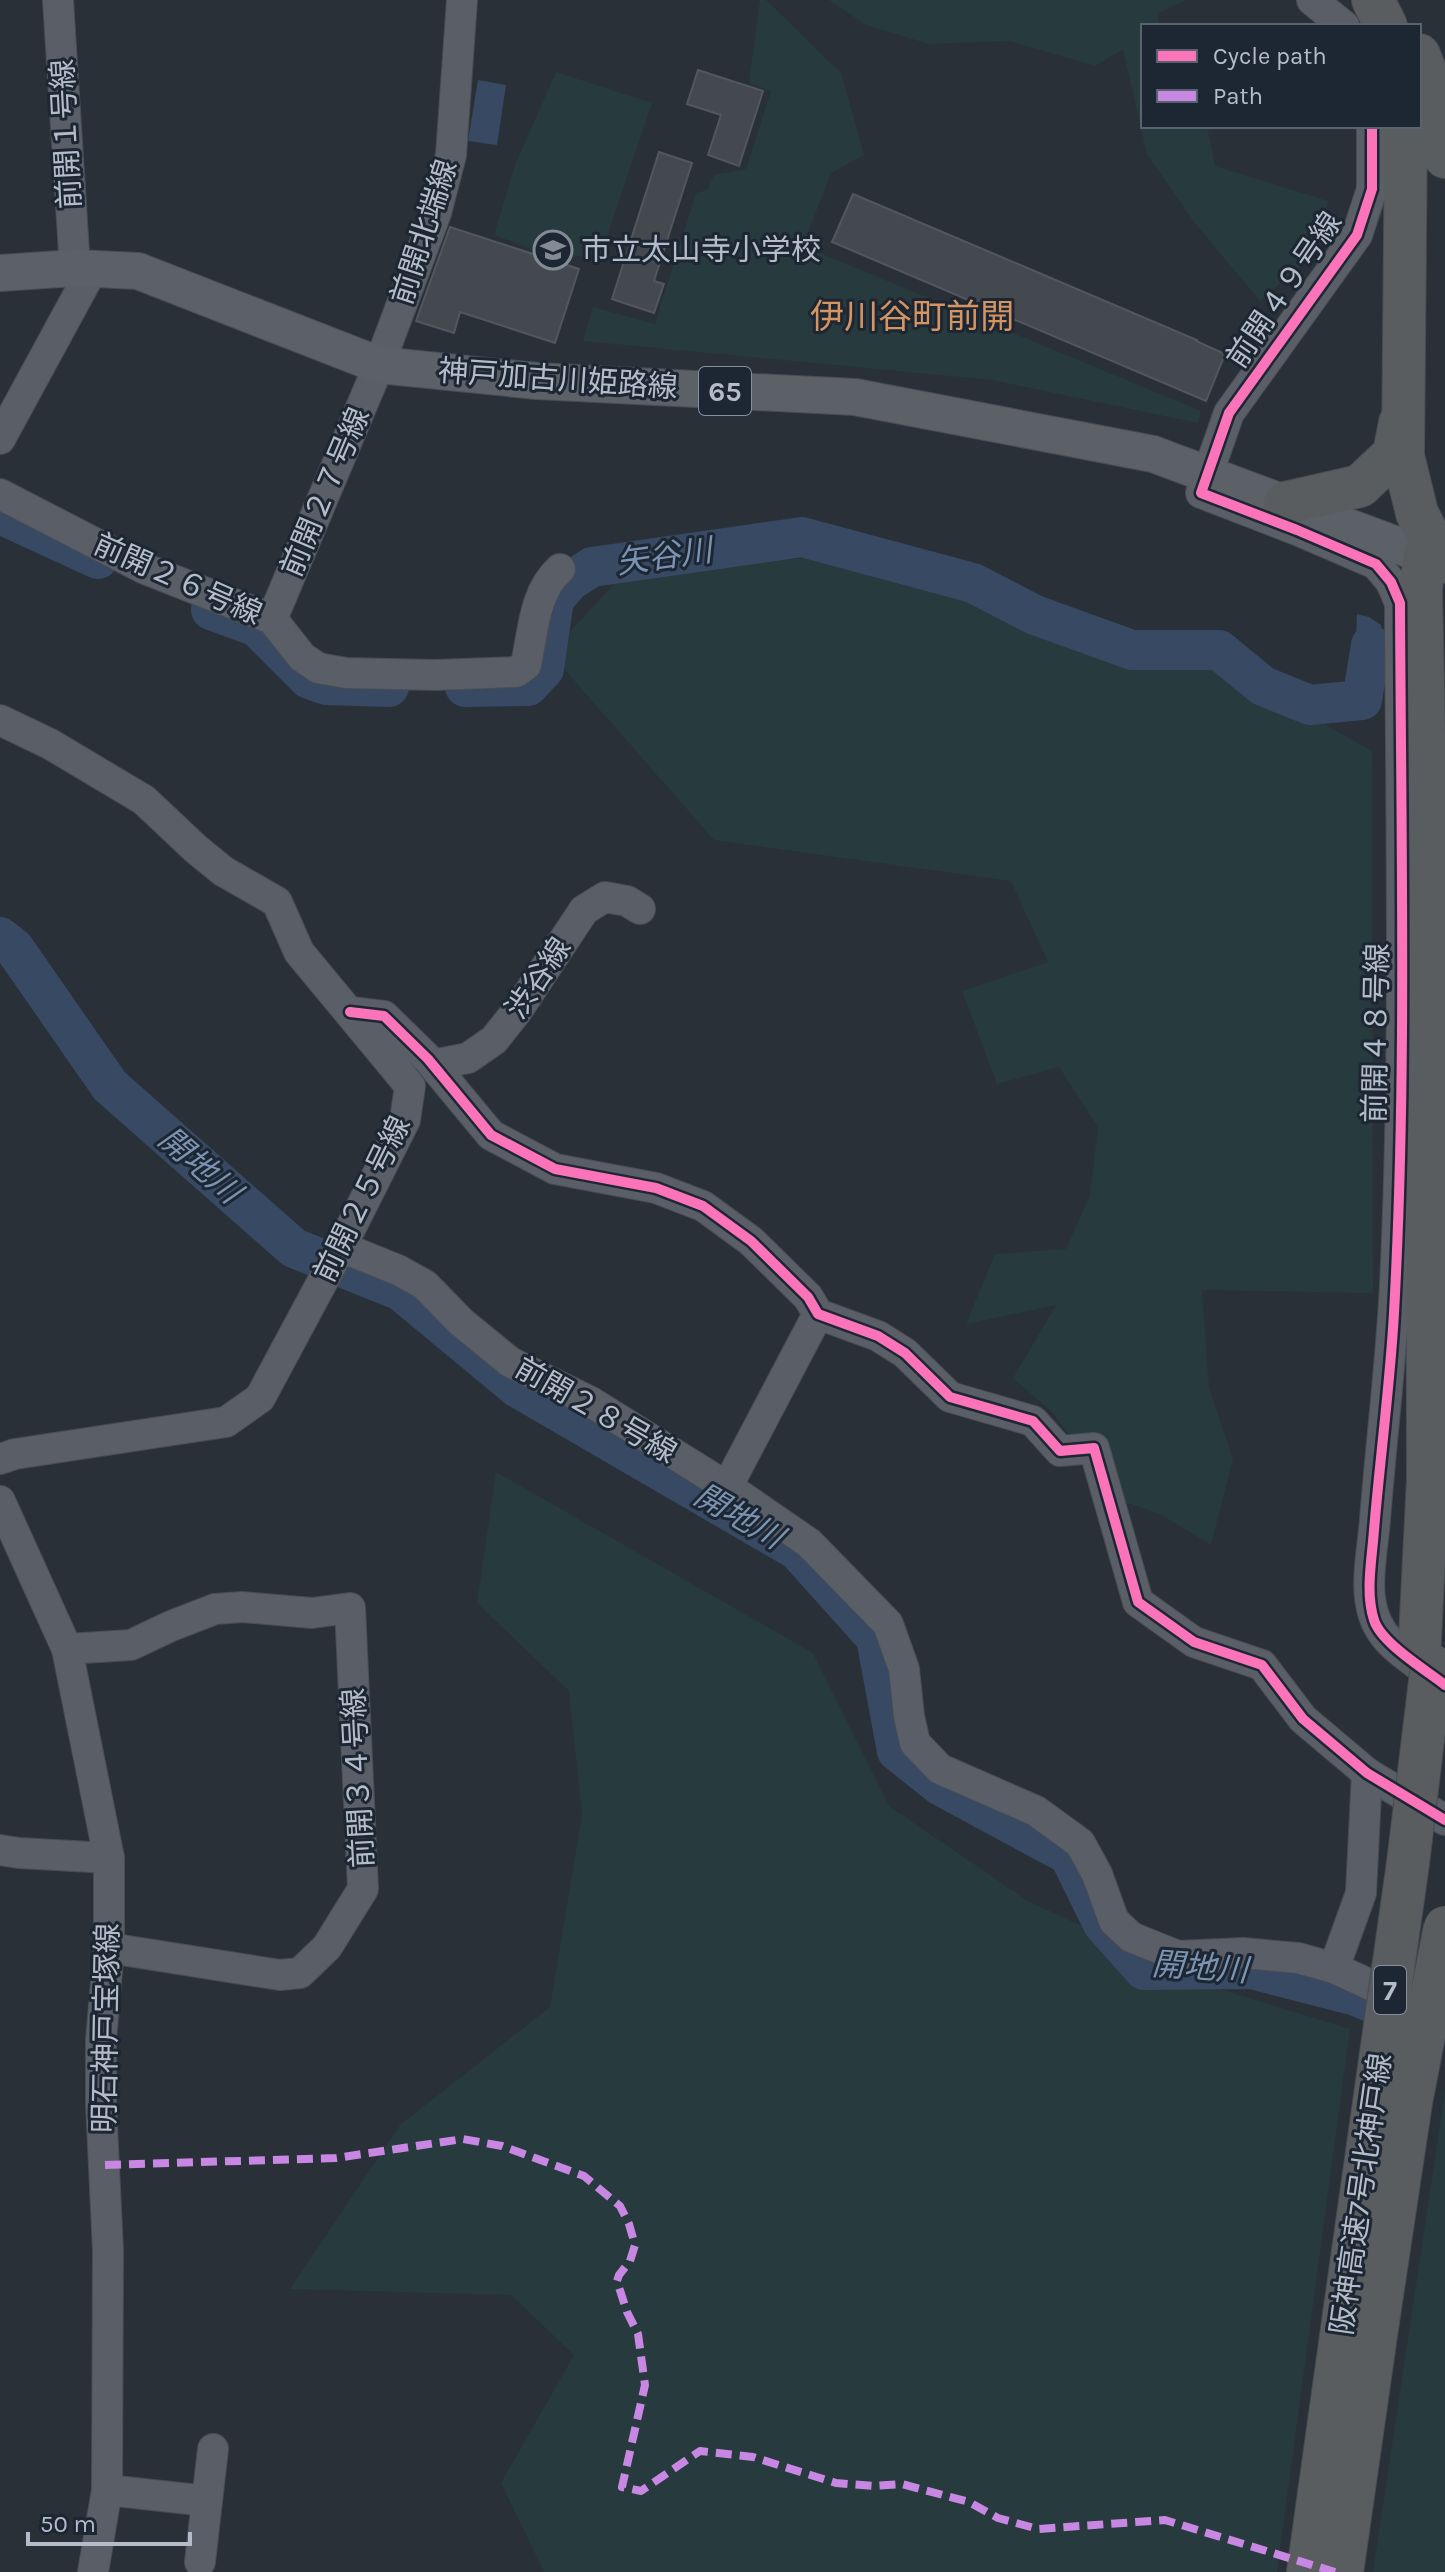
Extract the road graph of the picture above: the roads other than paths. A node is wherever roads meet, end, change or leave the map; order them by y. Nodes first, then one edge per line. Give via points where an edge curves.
1 (58, 0) edge
2 (462, 0) edge
3 (1312, 0) edge
4 (1373, 0) edge
5 (1397, 0) edge
6 (1342, 24) edge
7 (1385, 24) edge
8 (1407, 24) edge
9 (1421, 60) edge
10 (1372, 128) edge
11 (1406, 128) edge
12 (1445, 157) edge
13 (84, 268) junction
14 (0, 273) edge
15 (379, 365) junction
16 (1403, 407) junction
17 (0, 439) edge
18 (1207, 474) junction
19 (0, 494) edge
20 (1285, 503) junction
21 (1437, 560) edge
22 (560, 569) dead end
23 (272, 619) junction
24 (0, 720) edge
25 (640, 909) dead end
26 (350, 1012) junction
27 (433, 1065) junction
28 (336, 1256) junction
29 (818, 1314) junction
30 (0, 1459) edge
31 (727, 1487) junction
32 (0, 1501) edge
33 (1445, 1530) edge
34 (67, 1649) junction
35 (1432, 1669) edge
36 (1367, 1773) junction
37 (1445, 1820) edge
38 (0, 1850) edge
39 (109, 1858) junction
40 (1445, 1927) edge
41 (109, 1948) junction
42 (1334, 1968) junction
43 (1445, 2019) edge
44 (1361, 2318) junction
45 (213, 2449) dead end
46 (107, 2490) junction
47 (207, 2501) junction
48 (200, 2562) dead end
49 (93, 2572) edge
50 (1308, 2572) edge
51 (1342, 2572) edge

1 - 13 street, 前開１号線
2 - 15 street, 前開北端線 via 447,178
3 - 6 street
4 - 7 highway
5 - 8 highway
9 - 12 highway via 1433,90
10 - 18 street, 前開４９号線 via 1372,189 1357,235 1229,413
11 - 16 highway
13 - 14 main road, 神戸加古川姫路線 / 65
13 - 15 main road, 神戸加古川姫路線 / 65 via 138,271
13 - 17 street
15 - 18 main road, 神戸加古川姫路線 / 65 via 537,381 855,397 1153,454
15 - 23 street, 前開２７号線
16 - 20 highway via 1394,454 1360,486
16 - 21 highway via 1403,456 1417,513
18 - 20 main road, 神戸加古川姫路線 / 65
18 - 35 street, 前開４８号線 via 1201,493 1376,564 1400,603 1398,1221 1370,1599 1375,1624 1394,1646
19 - 23 street, 前開２６号線 via 143,568
20 - 21 main road, 神戸加古川姫路線 / 65
21 - 35 highway via 1421,589
22 - 23 street, 前開２６号線 via 538,604 526,665 516,672 435,675 318,668 302,657
24 - 26 street, 前開２５号線 via 144,800 223,871 277,902 299,952
25 - 27 street, 渋谷線 via 605,897 584,910 494,1040 468,1058
26 - 27 street via 384,1016
26 - 28 street, 前開２５号線 via 410,1086 405,1120
27 - 29 street via 491,1135 555,1169 656,1188 703,1206 751,1241 808,1297
28 - 30 street, 前開２５号線 via 260,1398 226,1422
28 - 31 street, 前開２８号線 via 398,1270 425,1285 510,1362 591,1402
29 - 31 street
29 - 36 street via 878,1336 905,1353 950,1397 1033,1421 1060,1451 1094,1448 1138,1602 1194,1642 1262,1665 1303,1719
31 - 42 street, 前開２８号線 via 809,1543 888,1624 904,1669 915,1743 940,1769 1036,1811 1080,1843 1114,1921 1131,1937 1178,1956 1243,1953 1298,1958
32 - 34 street, 明石神戸宝塚線
33 - 35 highway
34 - 39 street, 明石神戸宝塚線
34 - 41 street, 前開３４号線 via 131,1645 215,1609 312,1613 350,1608 363,1889 327,1947 300,1973 280,1975
35 - 44 highway, 阪神高速7号北神戸線 / 7, bridge
36 - 37 street
36 - 42 street via 1361,1893
38 - 39 street
39 - 41 street, 明石神戸宝塚線
40 - 44 highway, 阪神高速7号北神戸線 / 7, bridge
41 - 46 street, 明石神戸宝塚線 via 101,2040 108,2251
42 - 43 street, 前開２８号線
44 - 50 highway, 阪神高速7号北神戸線 / 7
44 - 51 highway, 阪神高速7号北神戸線 / 7
45 - 47 street
46 - 47 street
46 - 49 street, 明石神戸宝塚線
47 - 48 street

